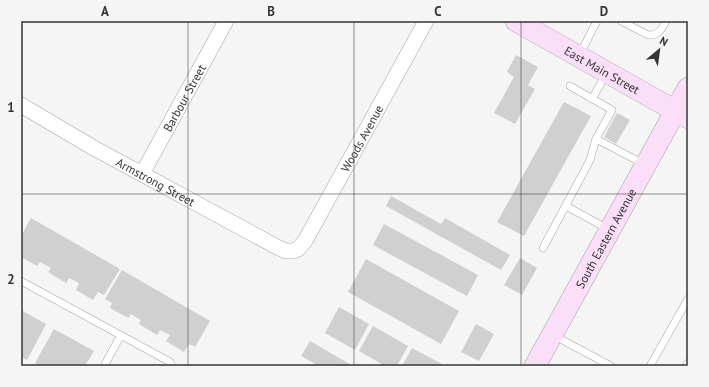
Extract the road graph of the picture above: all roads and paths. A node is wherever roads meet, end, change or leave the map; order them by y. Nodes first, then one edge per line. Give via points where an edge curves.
1 (226, 21) edge
2 (426, 21) edge
3 (516, 21) edge
4 (598, 21) edge
5 (621, 21) edge
6 (666, 21) edge
7 (579, 56) junction
8 (607, 72) junction
9 (570, 86) dead end
10 (688, 88) edge
11 (592, 99) junction
12 (21, 106) edge
13 (682, 114) edge
14 (596, 139) junction
15 (646, 165) junction
16 (142, 174) junction
17 (566, 206) junction
18 (609, 230) junction
19 (543, 248) dead end
20 (293, 251) joint
21 (21, 281) edge
22 (688, 299) edge
23 (552, 334) junction
24 (121, 335) junction
25 (688, 363) edge
26 (104, 366) edge
27 (172, 366) edge
28 (534, 366) edge
29 (611, 366) edge
30 (650, 366) edge
31 (686, 366) edge

1 - 16 street, Barbour Street
2 - 20 street, Woods Avenue via 305,240
3 - 7 main road, East Main Street
4 - 7 lane
5 - 6 lane via 648,35 662,30
7 - 8 main road, East Main Street
8 - 11 lane
8 - 13 main road, East Main Street
9 - 11 lane
10 - 13 main road, South Eastern Avenue
11 - 14 lane via 612,110
12 - 16 street, Armstrong Street
13 - 15 main road, South Eastern Avenue
14 - 15 lane
14 - 17 lane via 590,160
15 - 18 main road, South Eastern Avenue
16 - 20 street, Armstrong Street via 250,234 281,249
17 - 18 lane
17 - 19 lane
18 - 23 main road, South Eastern Avenue
21 - 24 lane
22 - 30 lane
23 - 28 main road, South Eastern Avenue
23 - 29 lane
24 - 26 lane
24 - 27 lane via 170,362
25 - 31 lane

